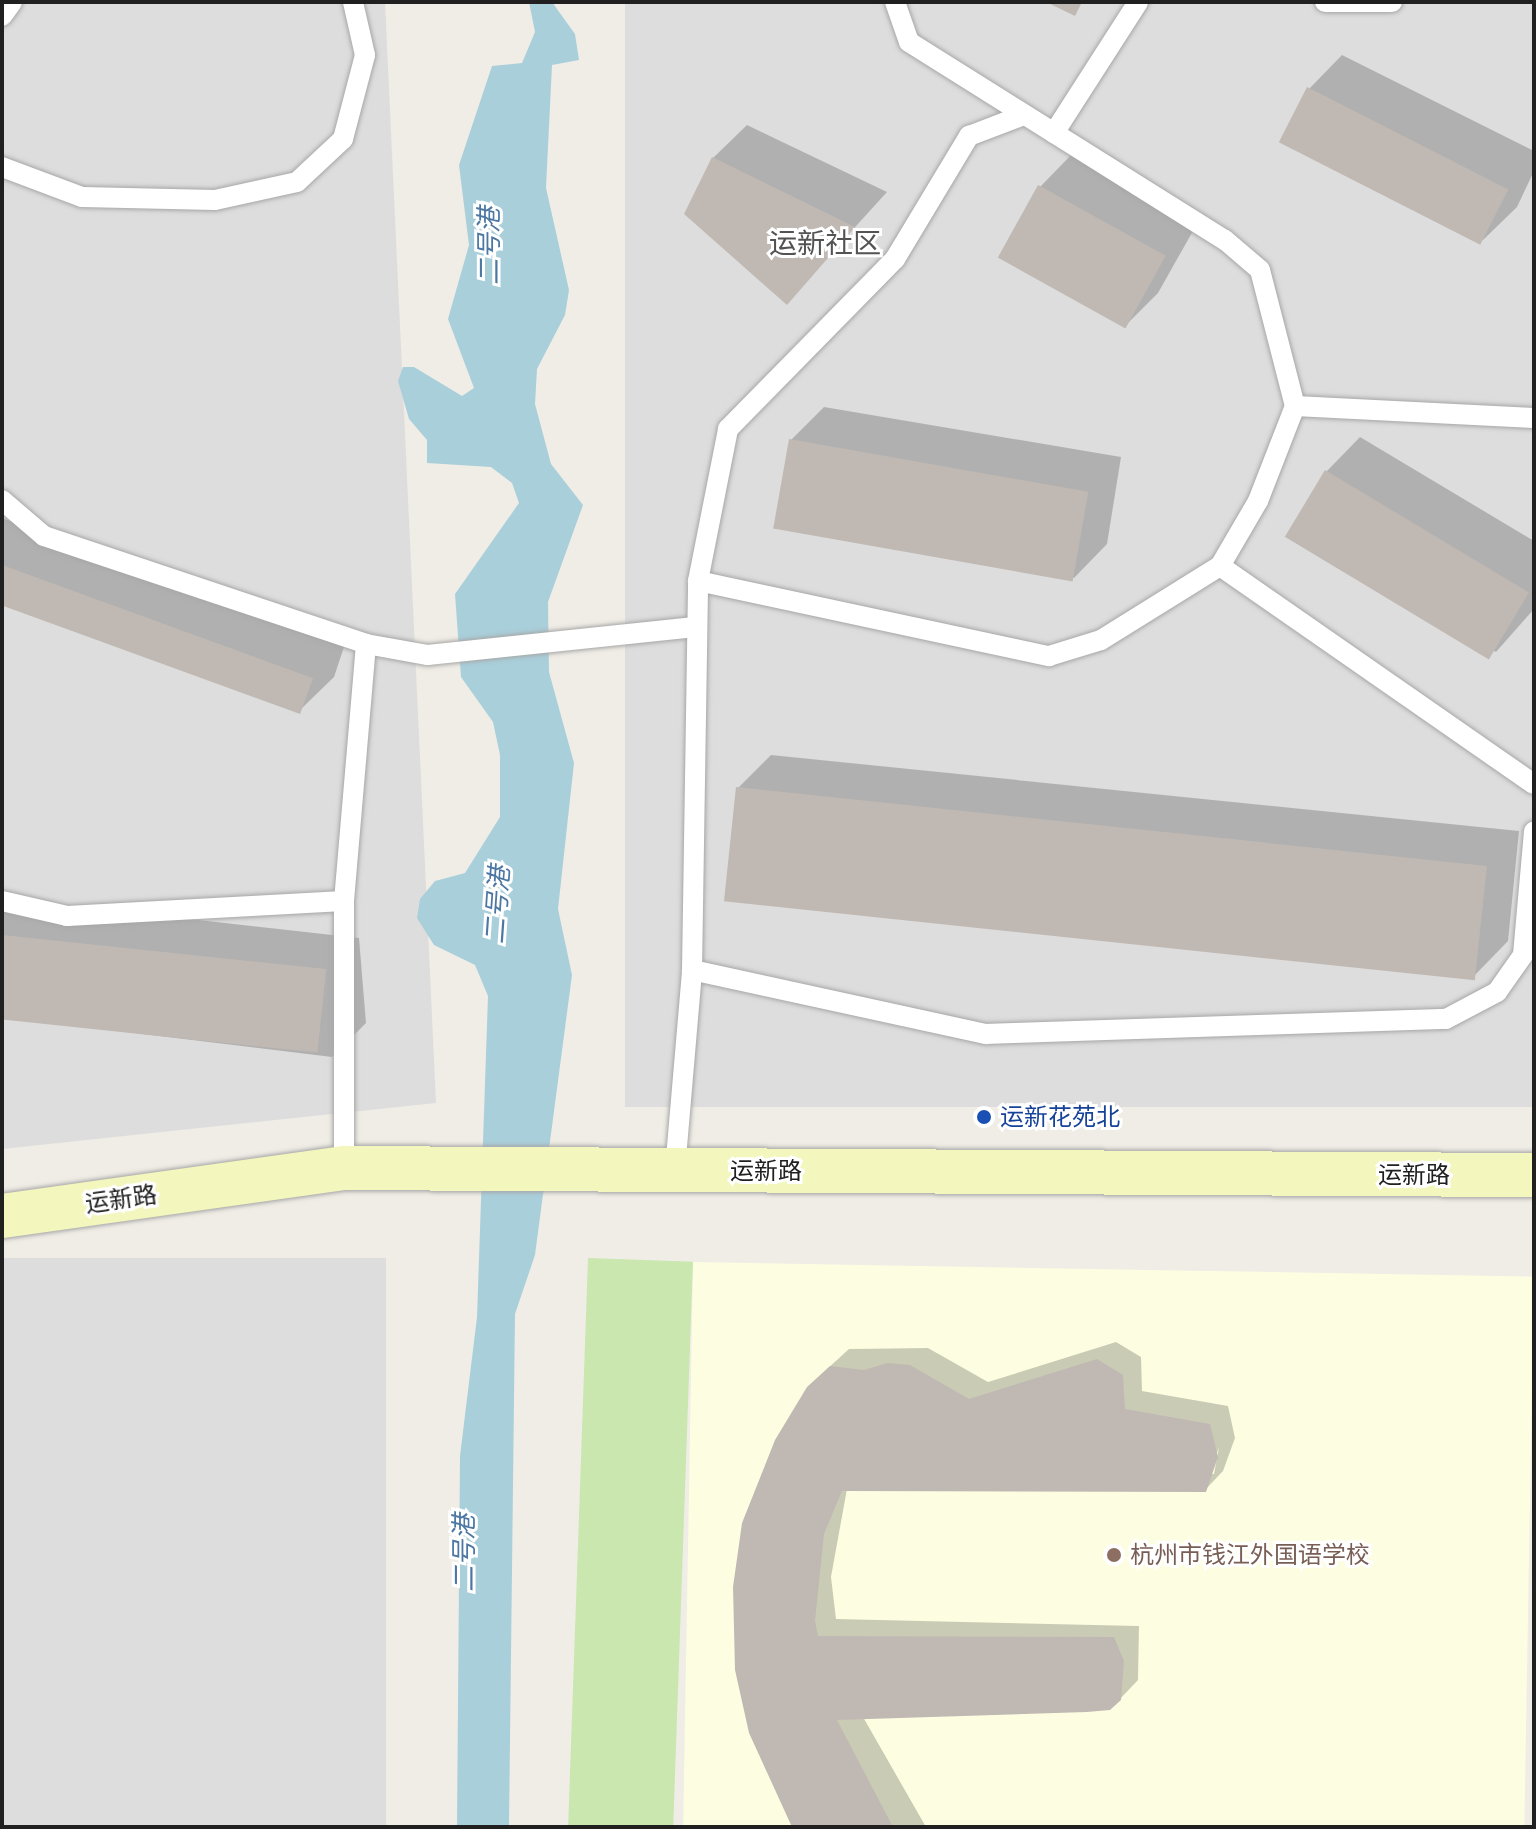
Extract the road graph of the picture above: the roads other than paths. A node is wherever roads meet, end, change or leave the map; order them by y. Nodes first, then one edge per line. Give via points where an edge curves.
1 (12, 2) edge
2 (353, 2) edge
3 (895, 2) edge
4 (1138, 2) edge
5 (1325, 2) edge
6 (1392, 2) edge
7 (2, 16) edge
8 (1024, 115) junction
9 (1054, 133) junction
10 (2, 167) edge
11 (1295, 406) junction
12 (1534, 418) edge
13 (2, 500) edge
14 (1220, 566) junction
15 (698, 581) junction
16 (695, 627) junction
17 (366, 644) junction
18 (1534, 784) edge
19 (1534, 831) edge
20 (2, 901) edge
21 (344, 901) junction
22 (692, 970) junction
23 (344, 1168) junction
24 (675, 1170) junction
25 (1534, 1175) edge
26 (2, 1216) edge

1 - 7 lane
2 - 10 lane via 365,55 343,139 297,182 215,200 82,197
3 - 8 lane via 909,42
4 - 9 lane
5 - 6 lane
8 - 9 lane
8 - 15 lane via 969,136 895,259 728,429
9 - 11 lane via 1225,240 1260,270
11 - 12 lane
11 - 14 lane via 1258,501
13 - 17 lane via 44,536
14 - 15 lane via 1101,640 1049,656
14 - 18 lane
15 - 16 lane
16 - 17 lane via 428,655
16 - 22 lane
17 - 21 lane
19 - 22 lane via 1523,955 1497,992 1446,1019 986,1034
20 - 21 lane via 67,916
21 - 23 lane
22 - 24 lane
23 - 24 street, 运新路
23 - 26 street, 运新路
24 - 25 street, 运新路

